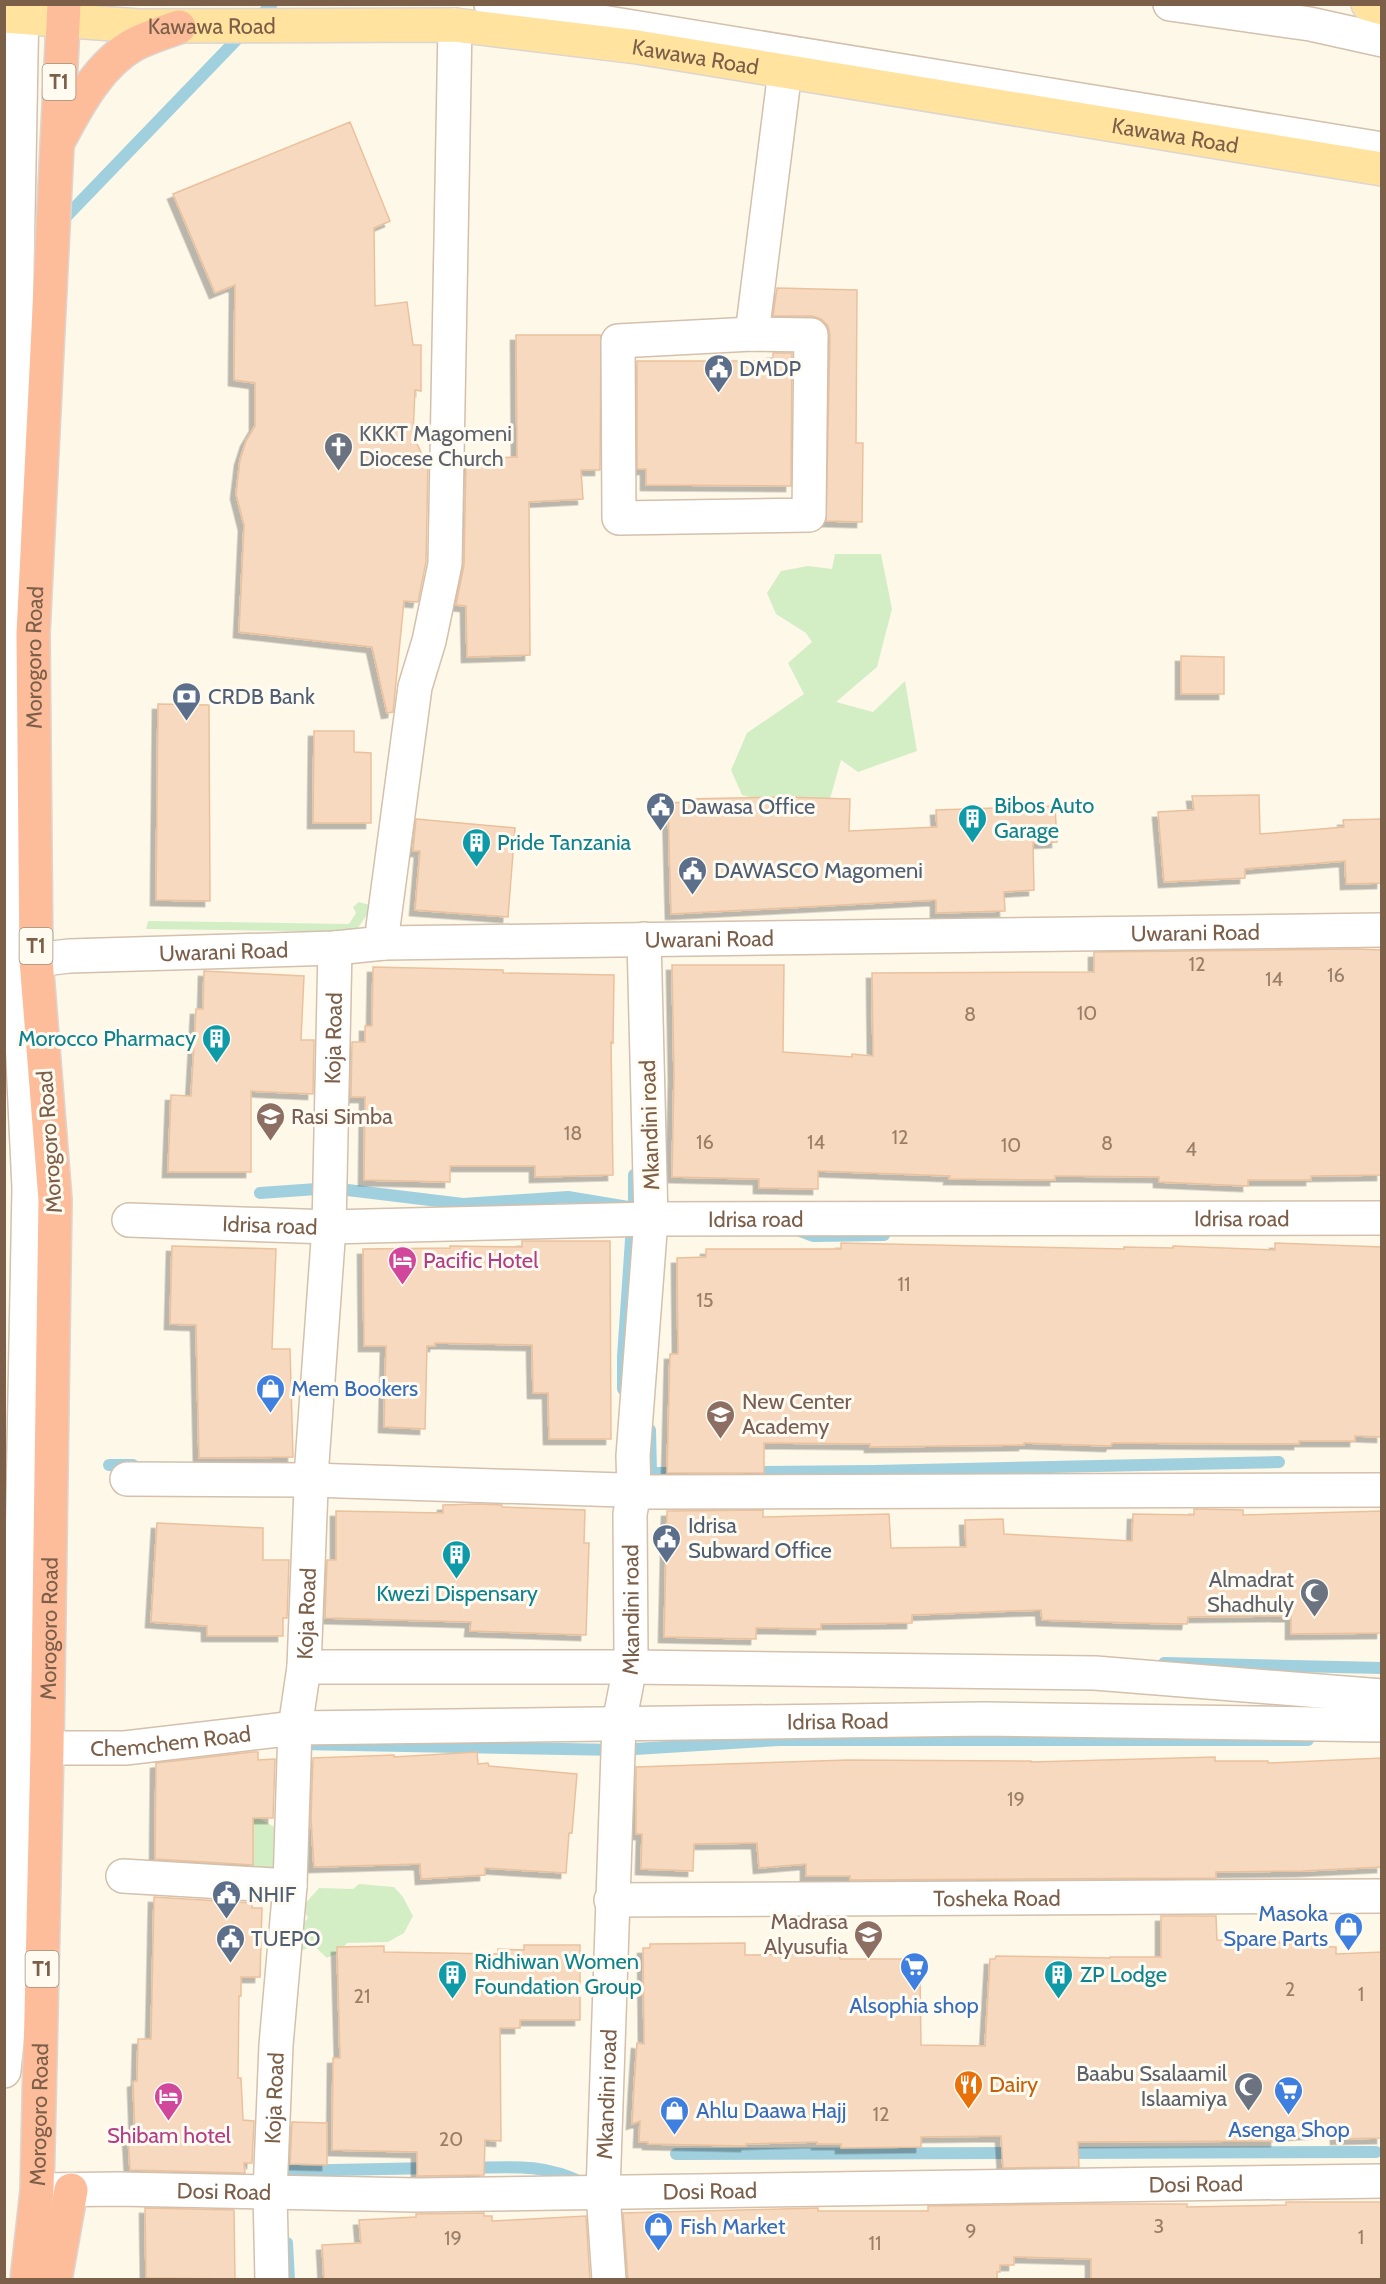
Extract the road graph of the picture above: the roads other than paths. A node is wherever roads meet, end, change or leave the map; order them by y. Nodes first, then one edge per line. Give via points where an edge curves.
1 (491, 4) edge
2 (1170, 4) edge
3 (1368, 4) edge
4 (1382, 8) edge
5 (16, 13) edge
6 (63, 13) edge
7 (455, 25) junction
8 (179, 27) junction
9 (1382, 40) edge
10 (785, 71) junction
11 (57, 144) junction
12 (1382, 149) edge
13 (1382, 169) edge
14 (752, 334) junction
15 (1382, 930) edge
16 (644, 939) junction
17 (384, 943) junction
18 (334, 948) junction
19 (36, 960) junction
20 (1382, 1218) edge
21 (651, 1219) junction
22 (129, 1220) dead end
23 (329, 1227) junction
24 (127, 1479) dead end
25 (311, 1480) junction
26 (1382, 1490) edge
27 (634, 1492) junction
28 (304, 1667) junction
29 (630, 1667) junction
30 (1382, 1696) edge
31 (619, 1723) junction
32 (1382, 1725) edge
33 (295, 1728) junction
34 (47, 1748) junction
35 (123, 1876) dead end
36 (290, 1886) junction
37 (1382, 1896) edge
38 (611, 1899) junction
39 (4, 2072) edge
40 (1382, 2181) edge
41 (71, 2190) junction
42 (36, 2191) junction
43 (603, 2192) junction
44 (270, 2193) junction
45 (27, 2280) edge
46 (55, 2280) edge
47 (272, 2280) edge
48 (609, 2280) edge

1 - 12 street, Kawawa Road
2 - 9 street via 1310,24
3 - 4 main road
5 - 6 main road, Kawawa Road
5 - 39 street, Morogoro Road via 8,744 29,1188 15,1969
6 - 8 main road, Kawawa Road
6 - 11 highway, Morogoro Road / T1
7 - 8 main road, Kawawa Road
7 - 10 main road, Kawawa Road via 637,47
7 - 17 street via 445,564 415,687
8 - 11 highway via 136,44 114,59 77,105
10 - 13 main road, Kawawa Road
10 - 14 street
11 - 19 highway, Morogoro Road / T1 via 33,634
14 - 14 street via 618,341 620,518 809,515 811,335
15 - 16 street, Uwarani Road
16 - 17 street, Uwarani Road
16 - 21 street, Mkandini road
17 - 18 street, Uwarani Road
18 - 19 street, Uwarani Road
18 - 23 street, Koja Road
19 - 34 highway, Morogoro Road / T1 via 55,1200
20 - 21 street, Idrisa road
21 - 23 street, Idrisa road
21 - 27 street, Mkandini road via 633,1456
22 - 23 street, Idrisa road
23 - 25 street, Koja Road
24 - 25 street
25 - 27 street
25 - 28 street, Koja Road
26 - 27 street
27 - 29 street, Mkandini road via 630,1514
28 - 29 street
28 - 33 street, Koja Road
29 - 30 street via 1095,1673
29 - 31 street, Mkandini road
31 - 32 street, Idrisa Road via 984,1719
31 - 33 street, Idrisa Road
31 - 38 street, Mkandini road
33 - 34 street, Chemchem Road via 125,1748
33 - 36 street, Koja Road
34 - 42 highway, Morogoro Road / T1
35 - 36 street
36 - 44 street, Koja Road via 276,2045
37 - 38 street, Tosheka Road
38 - 43 street, Mkandini road
40 - 43 street, Dosi Road
41 - 42 street, Dosi Road
41 - 44 street, Dosi Road
41 - 46 highway
42 - 45 highway, Morogoro Road / T1
43 - 44 street, Dosi Road
43 - 48 street, Mkandini road
44 - 47 street, Koja Road

